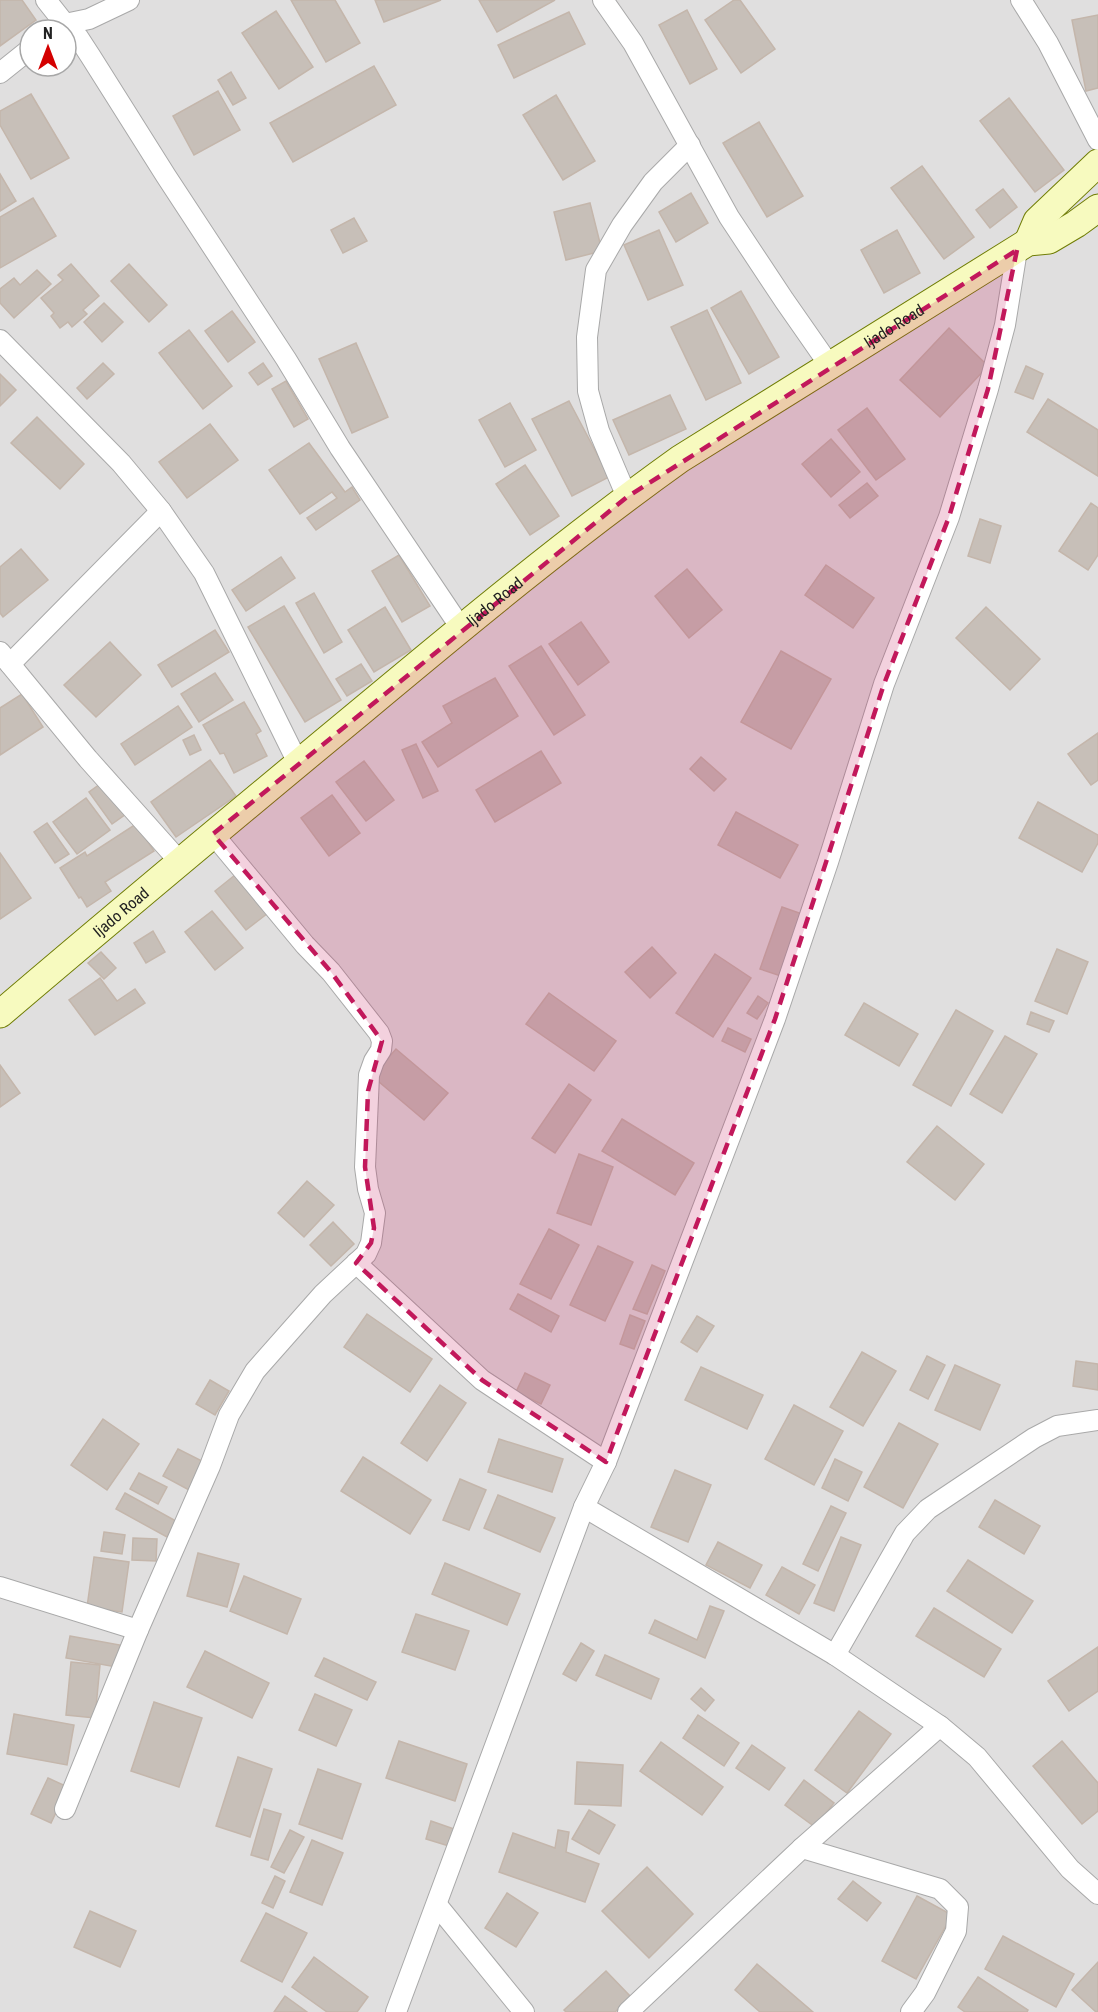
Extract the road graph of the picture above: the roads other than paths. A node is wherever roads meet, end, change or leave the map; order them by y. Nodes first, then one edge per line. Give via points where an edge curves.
1 (46, 0) edge
2 (129, 0) edge
3 (603, 0) edge
4 (1021, 0) edge
5 (56, 18) edge
6 (78, 22) edge
7 (78, 37) edge
8 (18, 59) edge
9 (0, 73) edge
10 (1098, 140) edge
11 (690, 145) junction
12 (1098, 163) edge
13 (1098, 208) edge
14 (1022, 246) junction
15 (0, 340) edge
16 (830, 366) junction
17 (627, 497) junction
18 (161, 511) junction
19 (461, 628) junction
20 (5, 658) edge
21 (298, 763) junction
22 (213, 834) junction
23 (180, 861) junction
24 (0, 1014) edge
25 (356, 1263) junction
26 (1098, 1420) edge
27 (606, 1462) junction
28 (584, 1507) junction
29 (0, 1587) edge
30 (138, 1630) junction
31 (835, 1656) junction
32 (940, 1726) junction
33 (65, 1809) dead end
34 (802, 1848) junction
35 (1098, 1894) edge
36 (437, 1905) junction
37 (396, 2012) edge
38 (524, 2012) edge
39 (628, 2012) edge
40 (911, 2012) edge

1 - 5 street
2 - 6 street
3 - 11 street via 633,43
4 - 10 street
7 - 19 street via 340,448
8 - 9 street
11 - 16 street via 729,217
11 - 17 street via 653,182 596,270 586,337 588,391 599,430
12 - 14 street via 1036,220
13 - 14 street, Ijado Road via 1048,240
14 - 16 street, Ijado Road
14 - 27 street via 988,390 949,517 884,684 775,1019
15 - 18 street via 121,463
16 - 17 street, Ijado Road via 680,459
17 - 19 street, Ijado Road
18 - 20 street
18 - 21 street via 204,573
19 - 21 street, Ijado Road
20 - 23 street via 88,759
21 - 22 street, Ijado Road
22 - 23 street, Ijado Road
22 - 25 street via 331,972 382,1041 368,1083 365,1167 375,1212 374,1228 368,1248
23 - 24 street, Ijado Road
25 - 27 street via 482,1380
25 - 30 street via 255,1371 229,1415
26 - 31 street via 1057,1426 1034,1438 928,1509 905,1533
27 - 28 street
28 - 31 street
28 - 36 street
29 - 30 street
30 - 33 street
31 - 32 street
32 - 34 street
32 - 35 street via 977,1757 1070,1869
34 - 39 street
34 - 40 street via 940,1889 958,1907 956,1931 925,1993
36 - 37 street
36 - 38 street

